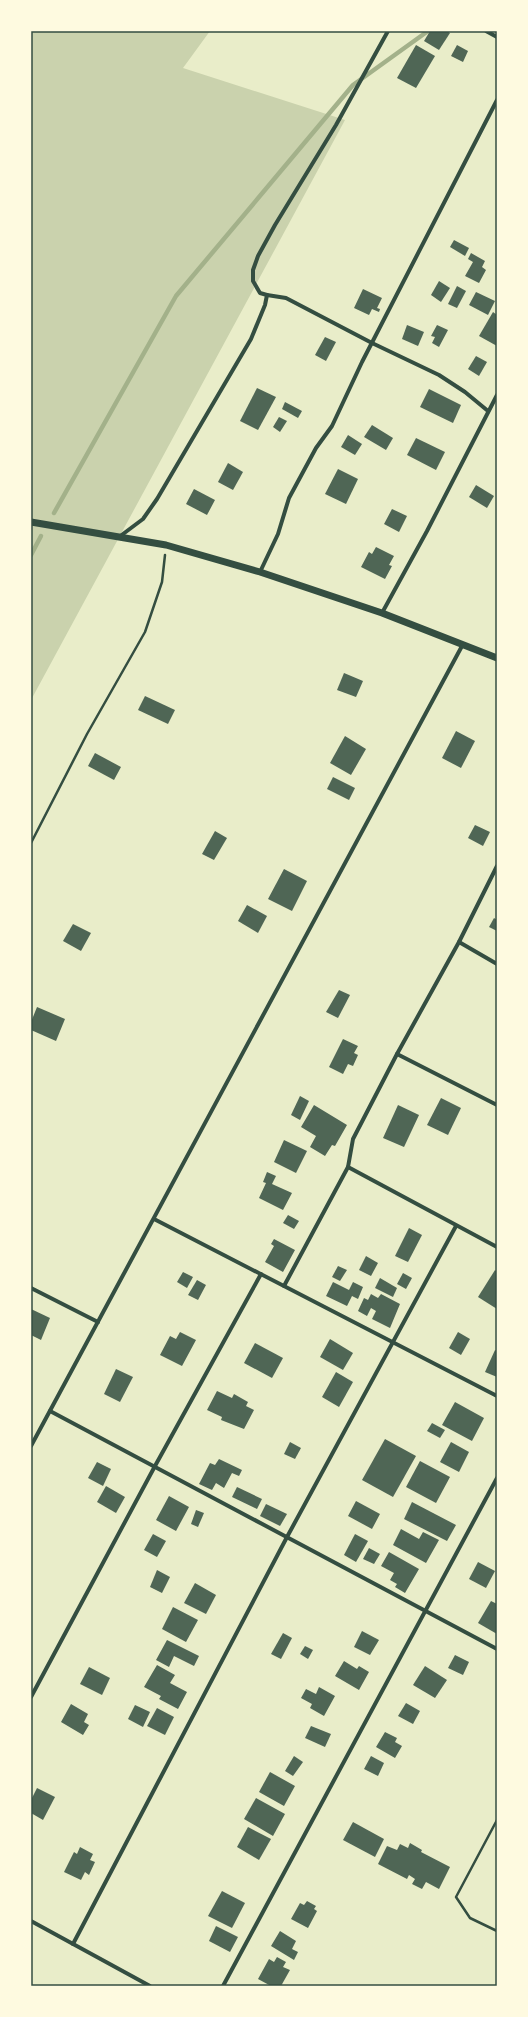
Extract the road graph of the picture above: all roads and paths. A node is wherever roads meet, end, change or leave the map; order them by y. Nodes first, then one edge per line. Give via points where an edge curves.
1 (388, 31) edge
2 (486, 31) edge
3 (497, 37) edge
4 (497, 100) edge
5 (267, 295) junction
6 (372, 343) junction
7 (497, 395) edge
8 (488, 411) junction
9 (31, 522) edge
10 (119, 537) junction
11 (166, 545) junction
12 (260, 572) junction
13 (382, 613) junction
14 (462, 646) junction
15 (497, 658) edge
16 (31, 843) edge
17 (497, 866) edge
18 (459, 942) junction
19 (497, 964) edge
20 (397, 1054) junction
21 (497, 1104) edge
22 (348, 1167) junction
23 (154, 1219) junction
24 (456, 1226) junction
25 (497, 1247) edge
26 (261, 1274) junction
27 (284, 1286) junction
28 (31, 1288) edge
29 (98, 1322) junction
30 (394, 1342) junction
31 (497, 1396) edge
32 (50, 1411) junction
33 (32, 1441) edge
34 (31, 1446) edge
35 (155, 1466) junction
36 (497, 1478) edge
37 (287, 1537) junction
38 (426, 1610) junction
39 (497, 1649) edge
40 (31, 1697) edge
41 (497, 1820) edge
42 (31, 1921) edge
43 (497, 1931) edge
44 (73, 1944) junction
45 (150, 1986) edge
46 (223, 1986) edge

1 - 5 street via 336,125 258,256 253,270 253,281 260,293
2 - 3 street
4 - 6 street
5 - 6 street via 286,298
5 - 10 street via 251,339 176,469 143,519
6 - 8 street via 439,375
6 - 12 street via 332,426 316,448 289,498 278,534
7 - 8 street
8 - 13 street via 428,531
9 - 10 street
10 - 11 street
11 - 12 street
11 - 16 path via 162,582 145,632
12 - 13 street
13 - 14 street
14 - 15 street
14 - 23 street
17 - 18 street
18 - 19 street
18 - 20 street
20 - 21 street
20 - 22 street via 353,1139
22 - 24 street
22 - 27 street
23 - 26 street
23 - 29 street
24 - 25 street
24 - 30 street
26 - 27 street
26 - 35 street
27 - 30 street
28 - 29 street
29 - 32 street
30 - 31 street
30 - 37 street
32 - 33 street
32 - 35 street
33 - 34 street
35 - 37 street
35 - 40 street
36 - 38 street
37 - 38 street
37 - 44 street
38 - 39 street
38 - 46 street
41 - 43 path via 456,1897 470,1918
42 - 44 street
44 - 45 street

